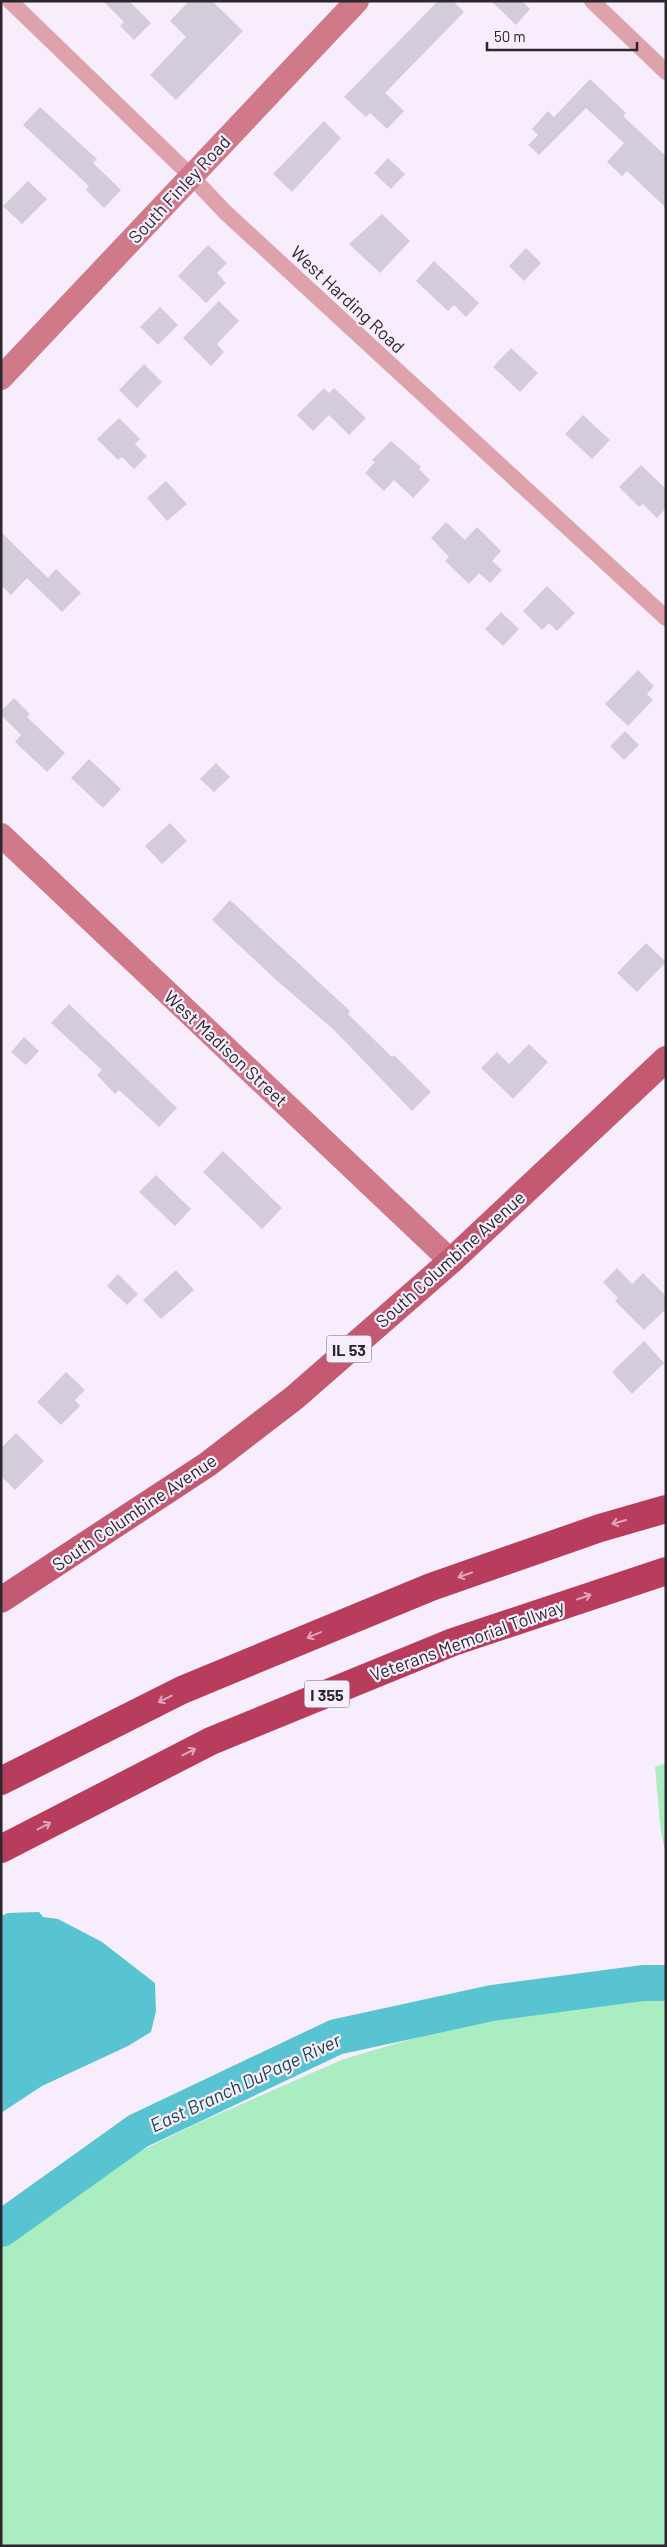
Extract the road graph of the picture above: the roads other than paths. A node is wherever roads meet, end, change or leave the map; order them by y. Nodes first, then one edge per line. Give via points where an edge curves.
1 (10, 1) edge
2 (357, 1) edge
3 (592, 1) edge
4 (666, 72) edge
5 (191, 176) junction
6 (1, 378) edge
7 (666, 618) edge
8 (1, 835) edge
9 (666, 1060) edge
10 (451, 1261) junction
11 (666, 1509) edge
12 (666, 1571) edge
13 (1, 1600) edge
14 (1, 1781) edge
15 (1, 1849) edge

1 - 5 street, West Harding Road
2 - 5 street, South Finley Road
3 - 4 street
5 - 6 street, South Finley Road
5 - 7 street, West Harding Road via 225,212
8 - 10 street, West Madison Street
9 - 10 main road, South Columbine Avenue / IL 53
10 - 13 main road, South Columbine Avenue / IL 53 via 294,1398 208,1464
11 -> 14 highway via 600,1528 432,1586 182,1690
15 -> 12 highway, Veterans Memorial Tollway / I 355 via 212,1741 453,1642

